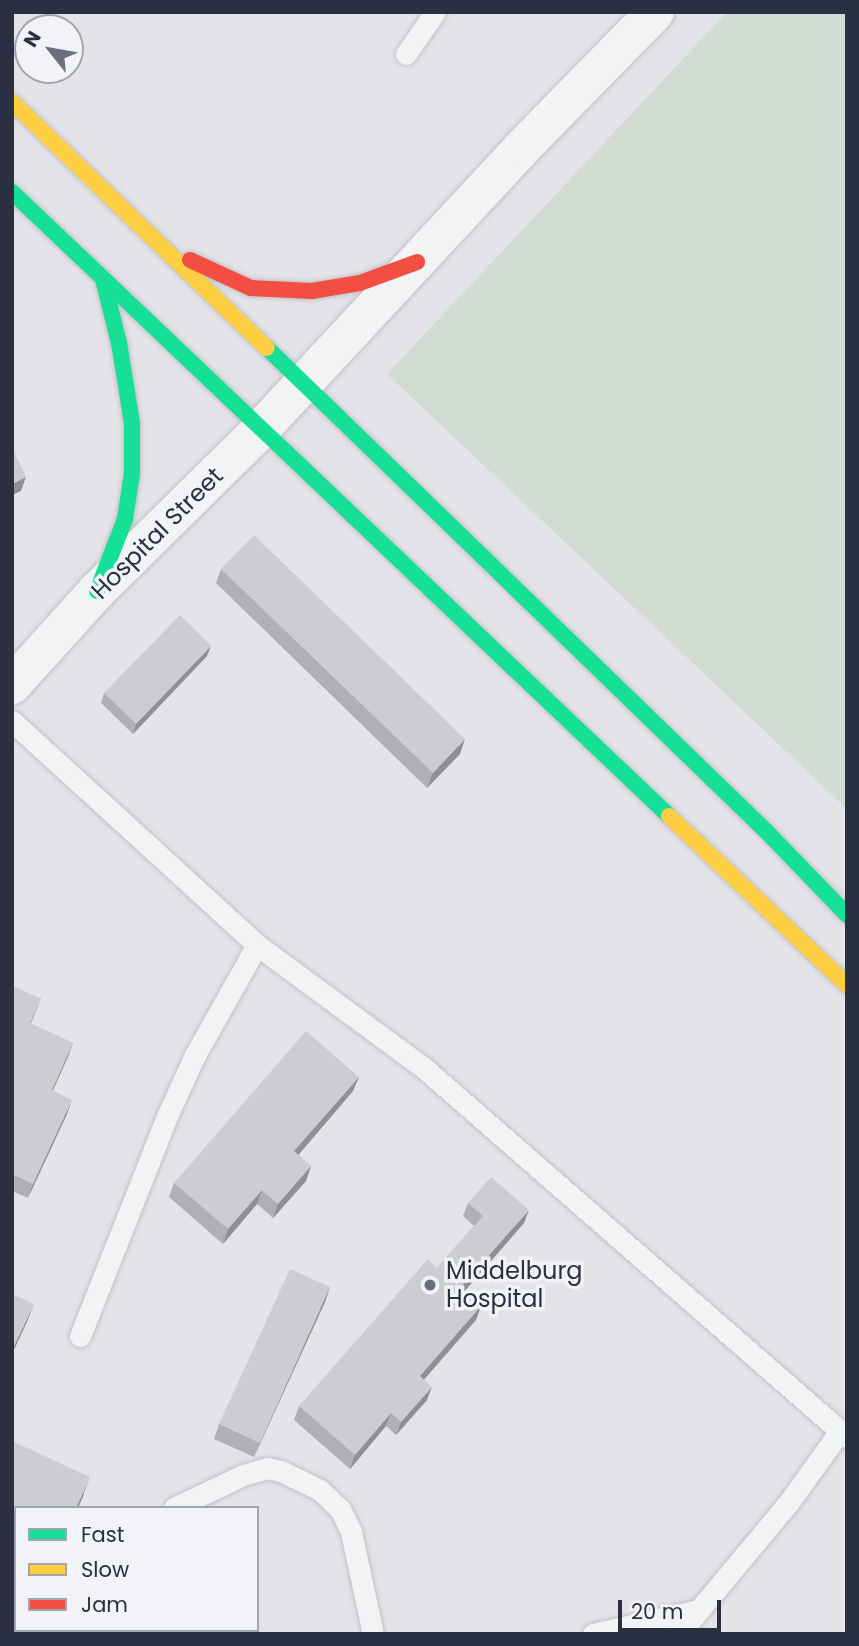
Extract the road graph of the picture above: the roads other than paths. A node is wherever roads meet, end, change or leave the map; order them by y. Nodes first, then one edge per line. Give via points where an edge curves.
1 (435, 12) edge
2 (655, 12) edge
3 (406, 54) dead end
4 (12, 102) edge
5 (12, 192) edge
6 (162, 247) junction
7 (418, 262) junction
8 (103, 279) junction
9 (303, 382) junction
10 (261, 429) junction
11 (97, 591) junction
12 (12, 685) edge
13 (12, 721) edge
14 (847, 915) edge
15 (257, 945) junction
16 (847, 985) edge
17 (80, 1336) dead end
18 (843, 1434) edge
19 (178, 1506) edge
20 (699, 1610) junction
21 (373, 1634) edge
22 (593, 1634) edge
23 (679, 1634) edge

1 - 3 lane
2 - 7 street, Hospital Street
4 - 6 main road
5 - 8 main road
6 - 7 main road via 251,288 313,291 360,283
6 - 9 main road
7 - 9 street, Hospital Street
8 - 10 main road
8 - 11 main road via 132,422 132,473 125,519
9 - 10 street, Hospital Street
9 - 14 main road
10 - 11 street, Hospital Street
10 - 16 main road
11 - 12 street, Hospital Street
13 - 15 lane
15 - 17 lane via 195,1055 168,1114
15 - 18 lane via 424,1068
18 - 20 lane
19 - 21 lane via 267,1468 320,1490 340,1509 351,1532
20 - 22 lane
20 - 23 lane

